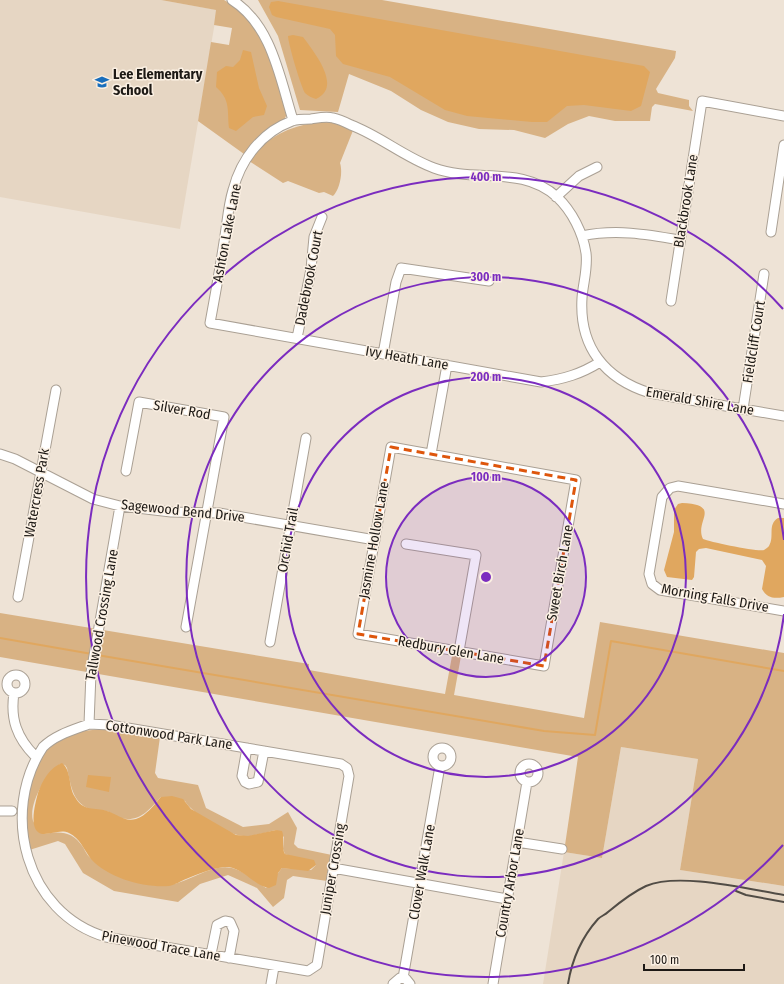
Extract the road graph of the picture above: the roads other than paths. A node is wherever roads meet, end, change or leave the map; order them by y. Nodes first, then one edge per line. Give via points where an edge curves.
1 (232, 0) edge
2 (784, 116) edge
3 (293, 120) junction
4 (784, 145) edge
5 (597, 167) dead end
6 (556, 197) junction
7 (322, 217) dead end
8 (770, 232) dead end
9 (582, 236) junction
10 (679, 240) junction
11 (764, 274) dead end
12 (489, 281) dead end
13 (671, 301) dead end
14 (210, 324) joint
15 (297, 338) junction
16 (383, 354) junction
17 (600, 362) junction
18 (447, 365) junction
19 (56, 390) dead end
20 (743, 409) junction
21 (784, 416) edge
22 (306, 438) dead end
23 (0, 454) edge
24 (431, 454) junction
25 (126, 471) dead end
26 (41, 472) junction
27 (784, 504) edge
28 (120, 506) junction
29 (207, 512) junction
30 (291, 525) junction
31 (374, 540) junction
32 (406, 544) dead end
33 (18, 597) dead end
34 (784, 611) edge
35 (186, 627) dead end
36 (358, 634) joint
37 (270, 642) dead end
38 (459, 651) junction
39 (544, 666) joint
40 (14, 693) dead end
41 (89, 724) junction
42 (247, 748) junction
43 (264, 751) junction
44 (35, 756) junction
45 (440, 766) dead end
46 (347, 768) joint
47 (527, 782) dead end
48 (0, 811) edge
49 (12, 811) junction
50 (517, 842) junction
51 (562, 849) dead end
52 (333, 868) junction
53 (420, 884) junction
54 (507, 899) junction
55 (211, 954) junction
56 (229, 958) junction
57 (274, 967) junction
58 (312, 970) joint
59 (407, 981) edge
60 (271, 984) edge
61 (393, 984) edge
62 (493, 984) edge

1 - 3 street via 252,16 263,32
2 - 10 street, Blackbrook Lane via 702,101
3 - 6 street, Emerald Shire Lane via 333,118 370,132 402,153 436,169 473,175 522,178
3 - 14 street, Ashton Lake Lane via 256,144 243,163 233,190
4 - 8 street
5 - 6 street via 579,176
6 - 9 street, Emerald Shire Lane via 575,221
7 - 15 street, Dadebrook Court via 314,237 311,269
9 - 10 street via 599,232 621,232
9 - 17 street, Emerald Shire Lane via 586,268 582,321 587,338
10 - 13 street, Blackbrook Lane
11 - 20 street, Fieldcliff Court
12 - 16 street via 401,268 396,282
14 - 15 street, Ivy Heath Lane
15 - 16 street, Ivy Heath Lane
16 - 18 street, Ivy Heath Lane
17 - 18 street, Ivy Heath Lane via 585,372 564,379 541,382
17 - 20 street, Emerald Shire Lane via 617,379 643,391
18 - 24 street
19 - 26 street, Watercress Park
20 - 21 street, Emerald Shire Lane
22 - 30 street, Orchid Trail
23 - 26 street, Sagewood Bend Drive
24 - 31 street, Jasmine Hollow Lane via 391,447
24 - 39 street, Sweet Birch Lane via 576,480
25 - 29 street, Silver Rod via 139,402 224,418
26 - 28 street, Sagewood Bend Drive via 94,499
26 - 33 street, Watercress Park
27 - 34 street, Morning Falls Drive via 678,486 670,488 662,496 649,574 652,584 660,590
28 - 29 street, Sagewood Bend Drive via 159,511
28 - 41 street, Tallwood Crossing Lane via 91,672
29 - 30 street, Sagewood Bend Drive
29 - 35 street
30 - 31 street, Sagewood Bend Drive
30 - 37 street, Orchid Trail
31 - 36 street, Jasmine Hollow Lane
32 - 38 street via 476,555
36 - 38 street, Redbury Glen Lane
38 - 39 street, Redbury Glen Lane
40 - 44 street via 13,718 16,728 20,738
41 - 42 street, Cottonwood Park Lane via 110,724
41 - 44 street, Cottonwood Park Lane via 58,736
42 - 43 street, Cottonwood Park Lane
42 - 43 street via 242,776 248,784 258,782
43 - 46 street, Cottonwood Park Lane via 341,764
44 - 49 street, Cottonwood Park Lane via 21,778
45 - 53 street, Clover Walk Lane
46 - 52 street, Juniper Crossing via 349,776
47 - 50 street, Country Arbor Lane
48 - 49 street
49 - 55 street, Pinewood Trace Lane via 14,835 22,866 38,893 61,915 91,932 106,937
50 - 51 street
50 - 54 street, Country Arbor Lane
52 - 53 street
52 - 58 street, Juniper Crossing via 316,966
53 - 54 street
53 - 59 street, Clover Walk Lane
54 - 62 street, Country Arbor Lane
55 - 56 street, Pinewood Trace Lane
55 - 56 street via 217,925 226,921 230,922 234,931
56 - 57 street, Pinewood Trace Lane
57 - 58 street, Pinewood Trace Lane
57 - 60 street
59 - 61 street, Clover Walk Lane via 397,979

